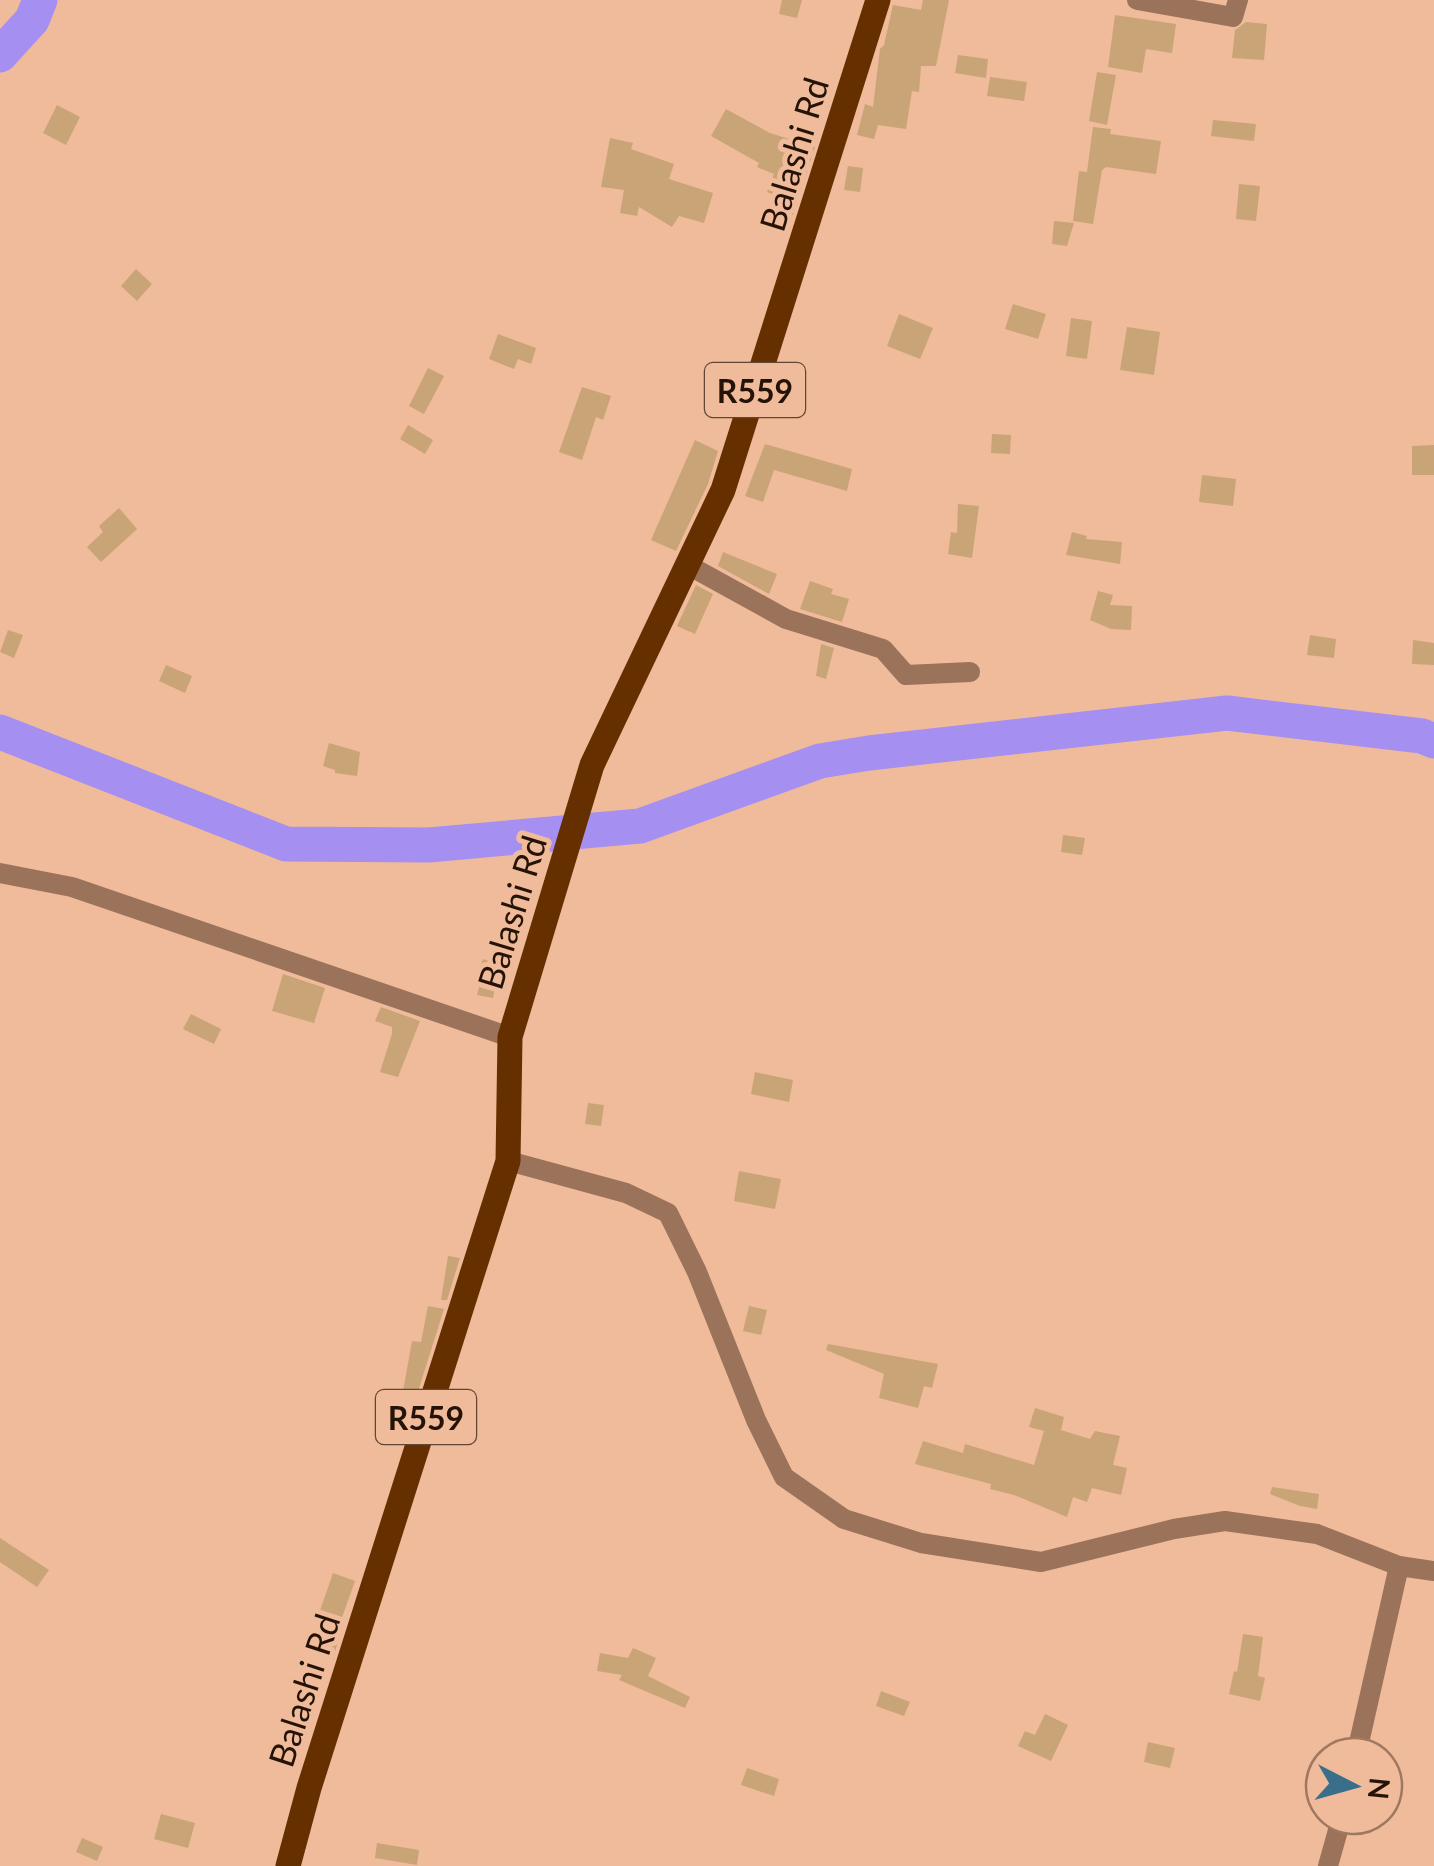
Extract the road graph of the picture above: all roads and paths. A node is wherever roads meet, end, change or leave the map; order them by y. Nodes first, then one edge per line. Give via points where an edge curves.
1 (878, 0) edge
2 (1137, 0) edge
3 (1238, 0) edge
4 (688, 565) junction
5 (970, 672) dead end
6 (0, 873) edge
7 (510, 1037) junction
8 (508, 1161) junction
9 (1398, 1566) junction
10 (1434, 1571) edge
11 (1360, 1736) edge
12 (1336, 1836) edge
13 (288, 1866) edge
14 (1328, 1866) edge

1 - 4 main road, Balashi Rd / R559 via 724,490
2 - 3 street via 1233,17
4 - 5 street via 786,619 882,649 906,675
4 - 7 main road, Balashi Rd / R559 via 592,765
6 - 7 street via 72,886
7 - 8 main road, Balashi Rd / R559
8 - 9 street via 626,1193 668,1213 784,1477 844,1519 921,1543 1042,1562 1225,1521 1317,1534
8 - 13 main road, Balashi Rd / R559
9 - 10 street
9 - 11 street
12 - 14 street

